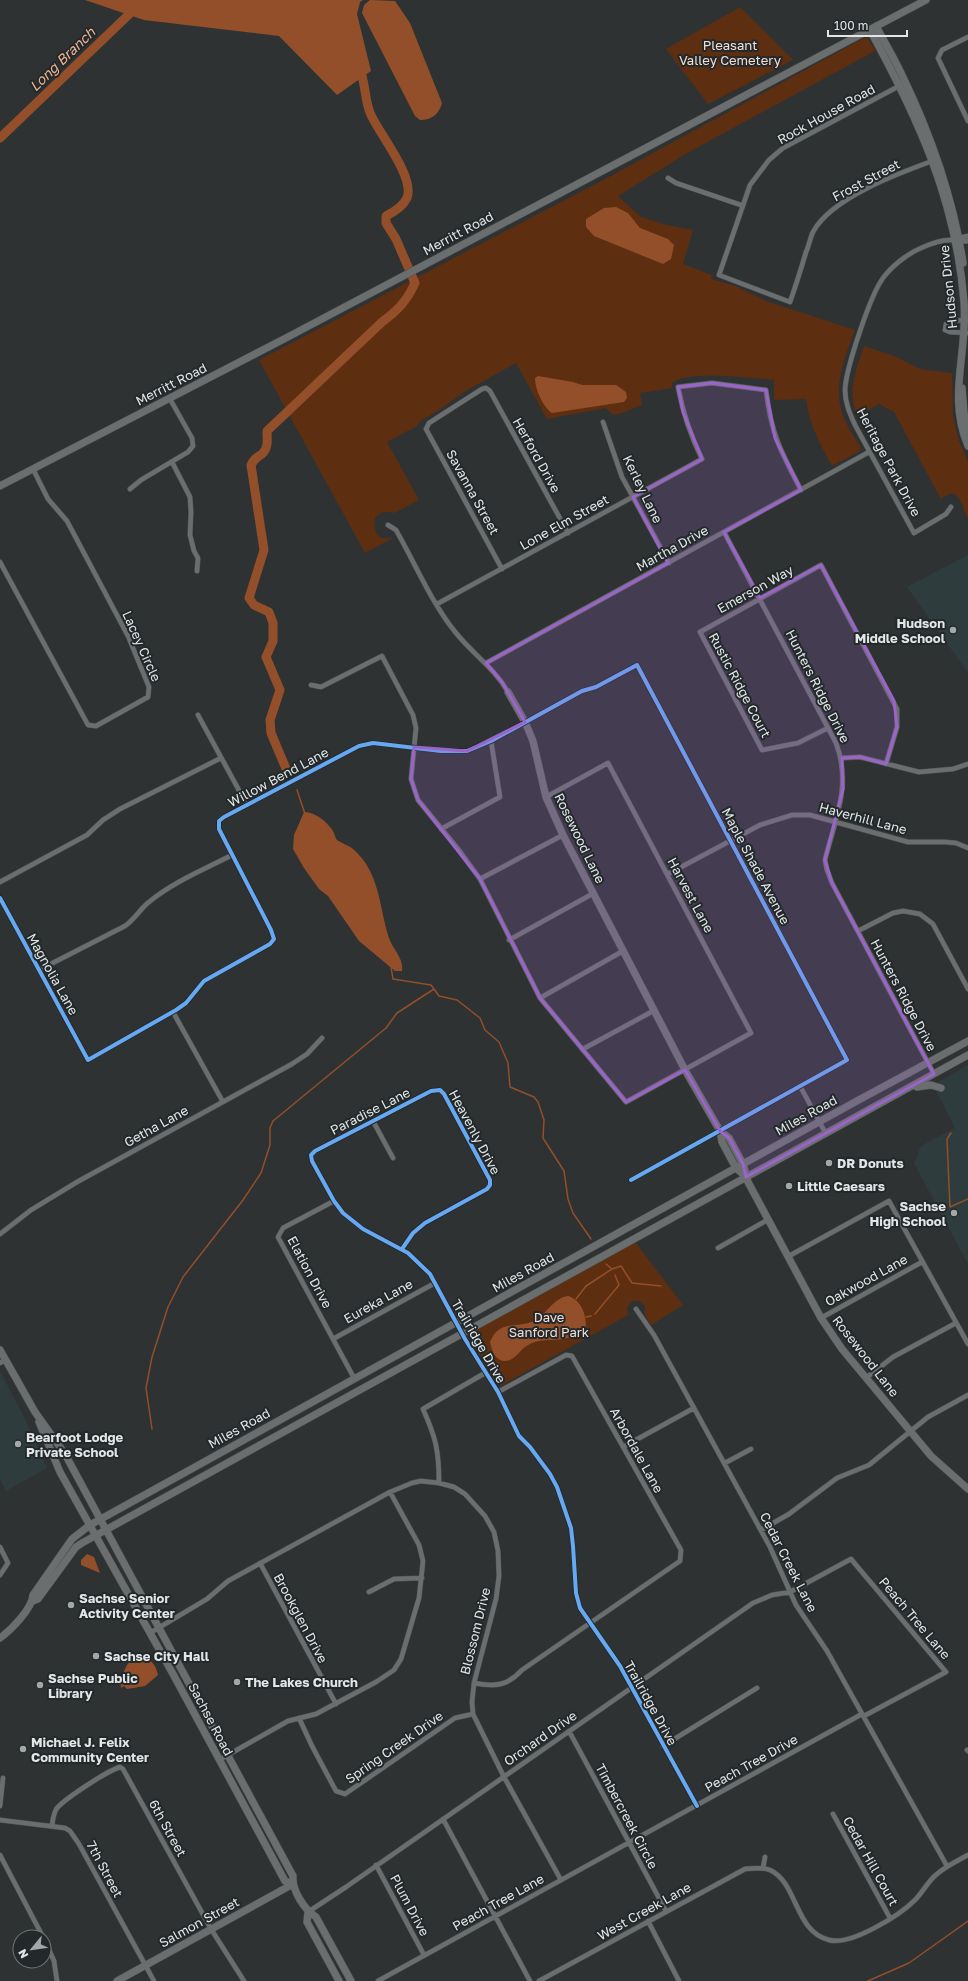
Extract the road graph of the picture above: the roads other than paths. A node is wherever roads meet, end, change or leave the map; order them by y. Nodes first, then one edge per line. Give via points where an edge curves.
1 (926, 0) edge
2 (873, 28) junction
3 (968, 36) edge
4 (901, 86) junction
5 (968, 121) edge
6 (936, 160) junction
7 (668, 178) dead end
8 (741, 205) junction
9 (968, 236) edge
10 (958, 240) junction
11 (968, 241) edge
12 (719, 275) joint
13 (968, 306) edge
14 (966, 320) edge
15 (967, 333) edge
16 (968, 348) edge
17 (170, 398) junction
18 (602, 422) dead end
19 (427, 426) joint
20 (968, 431) edge
21 (968, 446) edge
22 (869, 452) junction
23 (172, 462) junction
24 (33, 469) junction
25 (0, 486) edge
26 (130, 489) dead end
27 (802, 490) junction
28 (633, 497) junction
29 (951, 507) dead end
30 (388, 525) dead end
31 (724, 532) junction
32 (568, 533) junction
33 (0, 562) edge
34 (668, 563) junction
35 (502, 569) junction
36 (197, 571) dead end
37 (760, 598) junction
38 (437, 604) junction
39 (700, 632) joint
40 (486, 663) junction
41 (311, 685) dead end
42 (508, 692) joint
43 (198, 715) dead end
44 (525, 722) junction
45 (828, 728) junction
46 (490, 741) junction
47 (414, 747) junction
48 (221, 758) junction
49 (842, 758) junction
50 (886, 764) junction
51 (968, 764) edge
52 (546, 797) junction
53 (247, 805) junction
54 (834, 821) junction
55 (441, 829) junction
56 (563, 835) junction
57 (731, 840) junction
58 (968, 848) edge
59 (232, 855) junction
60 (668, 874) junction
61 (480, 879) junction
62 (0, 882) edge
63 (594, 893) junction
64 (0, 898) edge
65 (858, 931) junction
66 (509, 940) junction
67 (623, 951) junction
68 (39, 970) junction
69 (968, 989) edge
70 (540, 998) junction
71 (655, 1010) junction
72 (173, 1012) junction
73 (322, 1038) dead end
74 (968, 1041) edge
75 (583, 1049) junction
76 (968, 1055) edge
77 (88, 1060) joint
78 (928, 1064) junction
79 (685, 1070) junction
80 (934, 1074) junction
81 (800, 1086) junction
82 (941, 1088) dead end
83 (440, 1090) joint
84 (905, 1090) junction
85 (223, 1102) junction
86 (373, 1121) junction
87 (819, 1122) junction
88 (720, 1130) junction
89 (826, 1134) junction
90 (311, 1155) joint
91 (393, 1158) dead end
92 (743, 1164) junction
93 (736, 1168) junction
94 (746, 1178) junction
95 (631, 1180) dead end
96 (334, 1201) junction
97 (769, 1219) junction
98 (0, 1234) edge
99 (718, 1248) dead end
100 (402, 1249) junction
101 (575, 1256) junction
102 (789, 1256) junction
103 (922, 1262) junction
104 (582, 1269) junction
105 (434, 1283) junction
106 (636, 1309) dead end
107 (821, 1318) junction
108 (456, 1323) junction
109 (956, 1323) junction
110 (462, 1334) junction
111 (333, 1339) junction
112 (968, 1344) edge
113 (0, 1350) edge
114 (3, 1362) edge
115 (485, 1373) junction
116 (354, 1378) junction
117 (866, 1378) junction
118 (498, 1392) junction
119 (968, 1395) edge
120 (694, 1408) junction
121 (35, 1412) junction
122 (281, 1418) junction
123 (288, 1430) junction
124 (911, 1432) junction
125 (623, 1447) junction
126 (751, 1449) dead end
127 (724, 1463) junction
128 (439, 1483) junction
129 (968, 1489) edge
130 (390, 1492) junction
131 (100, 1520) junction
132 (90, 1525) junction
133 (105, 1530) junction
134 (761, 1530) junction
135 (96, 1535) junction
136 (0, 1547) edge
137 (260, 1564) junction
138 (0, 1575) edge
139 (422, 1578) junction
140 (369, 1592) dead end
141 (790, 1592) junction
142 (33, 1601) junction
143 (590, 1624) junction
144 (158, 1628) junction
145 (150, 1633) junction
146 (0, 1638) edge
147 (474, 1683) junction
148 (632, 1687) junction
149 (757, 1688) dead end
150 (336, 1704) junction
151 (473, 1714) junction
152 (863, 1715) junction
153 (300, 1718) junction
154 (569, 1731) junction
155 (663, 1746) junction
156 (228, 1755) junction
157 (219, 1760) junction
158 (504, 1776) junction
159 (3, 1778) dead end
160 (0, 1806) edge
161 (697, 1806) junction
162 (832, 1814) dead end
163 (443, 1819) junction
164 (0, 1820) edge
165 (52, 1826) junction
166 (630, 1842) junction
167 (0, 1855) edge
168 (968, 1855) edge
169 (765, 1857) dead end
170 (376, 1865) junction
171 (947, 1866) junction
172 (763, 1868) junction
173 (561, 1880) junction
174 (293, 1884) junction
175 (666, 1910) junction
176 (308, 1912) junction
177 (495, 1917) junction
178 (890, 1918) junction
179 (648, 1921) junction
180 (39, 1929) edge
181 (211, 1929) junction
182 (424, 1955) junction
183 (52, 1956) edge
184 (145, 1966) junction
185 (57, 1981) edge
186 (117, 1981) edge
187 (154, 1981) edge
188 (244, 1981) edge
189 (339, 1981) edge
190 (351, 1981) edge
191 (378, 1981) edge
192 (530, 1981) edge
193 (539, 1981) edge
194 (680, 1981) edge

1 - 2 main road, Merritt Road
2 - 4 main road, Hudson Drive
2 - 6 main road, Hudson Drive via 902,74
2 - 17 main road, Merritt Road
3 - 5 street via 942,50 938,55
4 - 6 main road, Hudson Drive
4 - 8 street, Rock House Road via 783,148 759,172
6 - 10 main road, Hudson Drive
6 - 12 street, Frost Street via 899,173 837,206 824,217 813,232 790,302
7 - 8 street
8 - 12 street, Rock House Road
9 - 10 street
10 - 11 street
10 - 13 main road, Hudson Drive
10 - 14 main road, Hudson Drive
10 - 22 street, Heritage Park Drive via 920,248 899,262 883,278 874,294 848,369 845,390 847,407
14 - 15 main road, Hudson Drive
14 - 15 street via 949,321 945,330
15 - 21 main road, Hudson Drive via 957,401
16 - 20 main road via 962,396
17 - 23 street via 194,442 188,452
17 - 24 main road, Merritt Road
18 - 28 street, Kerley Lane via 622,477
19 - 32 street, Herford Drive via 482,388 490,391
19 - 35 street, Savanna Street via 426,430
22 - 27 street, Martha Drive
22 - 29 street, Heritage Park Drive via 914,533 946,514
23 - 26 street
23 - 36 street via 190,496 190,535 198,558
24 - 25 main road, Merritt Road
24 - 33 street, Lacey Circle via 48,499 67,521 128,636 149,688 148,697 96,726 88,726
27 - 28 street, Lone Elm Street via 775,438 766,390 712,383 678,387 685,419 702,459
27 - 31 street, Martha Drive
28 - 32 street, Lone Elm Street
28 - 34 street, Kerley Lane
30 - 38 street, Rosewood Lane via 396,530
31 - 34 street, Martha Drive
31 - 37 street, Hunters Ridge Drive
32 - 35 street, Lone Elm Street
34 - 40 street, Martha Drive
35 - 38 street, Lone Elm Street
37 - 39 street, Emerson Way
37 - 45 street, Hunters Ridge Drive
37 - 50 street, Emerson Way via 821,565 897,709 897,727
38 - 40 street, Rosewood Lane via 456,633
39 - 45 street, Rustic Ridge Court via 762,750 798,743
40 - 42 street, Rosewood Lane
41 - 47 street via 321,687 382,656 413,715 416,728
42 - 44 main road, Rosewood Lane
43 - 48 street
44 - 46 street, Willow Bend Lane
44 - 52 main road, Rosewood Lane via 533,741
44 - 57 street, Maple Shade Avenue via 637,665
45 - 49 street, Hunters Ridge Drive
46 - 47 street, Willow Bend Lane via 467,751 440,751
46 - 55 street via 500,797
47 - 53 street, Willow Bend Lane via 373,743 359,746
47 - 55 street via 411,779 418,800
48 - 53 street
48 - 62 street via 120,809 87,835
49 - 50 street via 860,757
49 - 54 street, Hunters Ridge Drive via 843,789
50 - 51 street via 919,772 947,770
52 - 56 main road, Rosewood Lane
52 - 60 street, Harvest Lane via 608,763
53 - 59 street, Willow Bend Lane via 219,821 219,829
54 - 57 street, Haverhill Lane via 810,815 792,815 771,820
54 - 58 street, Haverhill Lane via 908,842 945,842
54 - 65 street, Hunters Ridge Drive via 825,860 827,870
55 - 61 street
56 - 61 street
56 - 63 main road, Rosewood Lane
57 - 60 street, Haverhill Lane
57 - 81 street, Maple Shade Avenue via 847,1060
59 - 68 street via 160,895 125,926
59 - 72 street, Willow Bend Lane via 274,939 270,944 204,981 186,1003
60 - 79 street, Harvest Lane via 751,1033
61 - 66 street
63 - 66 street
63 - 67 main road, Rosewood Lane
64 - 68 street, Magnolia Lane
65 - 69 street via 893,913 903,911 920,914 933,924
65 - 78 street, Hunters Ridge Drive
66 - 70 street
67 - 70 street
67 - 71 main road, Rosewood Lane
68 - 77 street, Magnolia Lane
70 - 75 street
71 - 75 street
71 - 79 main road, Rosewood Lane
72 - 77 street, Willow Bend Lane
72 - 85 street
73 - 85 street, Getha Lane via 292,1064
74 - 78 main road, Miles Road
75 - 79 street via 626,1102
76 - 80 main road, Miles Road
78 - 80 street, Hunters Ridge Drive
78 - 87 main road, Miles Road
79 - 88 main road, Rosewood Lane
80 - 84 main road, Miles Road
81 - 87 street
81 - 88 street, Maple Shade Avenue
82 - 84 main road via 931,1084
83 - 86 street, Paradise Lane via 431,1091
83 - 100 street, Heavenly Drive via 490,1180 490,1185 425,1223 413,1233
84 - 89 main road, Miles Road
85 - 98 street, Getha Lane via 77,1182 31,1210
86 - 90 street, Paradise Lane
86 - 91 street
87 - 89 street
87 - 92 main road, Miles Road
88 - 92 main road, Rosewood Lane via 729,1138
88 - 93 main road, Rosewood Lane via 722,1142
88 - 95 street, Maple Shade Avenue
89 - 94 main road, Miles Road
90 - 96 street, Trailridge Drive
92 - 93 main road, Miles Road
92 - 94 main road, Rosewood Lane
93 - 94 main road, Rosewood Lane
93 - 101 main road, Miles Road
94 - 97 main road, Rosewood Lane
94 - 104 main road, Miles Road
96 - 100 street, Trailridge Drive via 343,1213 363,1229
96 - 111 street, Elation Drive via 283,1228 278,1237
97 - 99 street
97 - 102 main road, Rosewood Lane
100 - 105 street, Trailridge Drive via 420,1263
101 - 104 main road
101 - 108 main road, Miles Road
102 - 103 street via 889,1201
102 - 107 main road, Rosewood Lane
103 - 107 street, Oakwood Lane
103 - 109 street
104 - 110 main road, Miles Road
105 - 108 street, Trailridge Drive
105 - 111 street, Eureka Lane
106 - 120 street, Cedar Creek Lane via 654,1335
107 - 117 main road, Rosewood Lane
108 - 110 street, Trailridge Drive
108 - 116 main road, Miles Road
109 - 112 street
109 - 117 street via 893,1357
110 - 115 street, Trailridge Drive
110 - 123 main road, Miles Road
111 - 116 street, Elation Drive
113 - 114 main road, Sachse Road
114 - 121 main road, Sachse Road
115 - 118 street, Trailridge Drive
115 - 128 street via 423,1409 439,1453
116 - 122 main road, Miles Road
117 - 124 main road, Rosewood Lane
118 - 125 street, Arbordale Lane via 566,1355 572,1356
118 - 143 street, Trailridge Drive via 519,1436 544,1464 557,1487 572,1534 576,1593 580,1608
119 - 124 street via 928,1417
120 - 125 street
120 - 127 street, Cedar Creek Lane
121 - 131 main road, Sachse Road via 65,1454
121 - 132 main road, Sachse Road via 60,1472
122 - 123 main road
122 - 131 main road, Miles Road
123 - 133 main road, Miles Road
124 - 129 main road, Rosewood Lane via 932,1456
124 - 134 street via 869,1465 837,1478 789,1514
125 - 143 street, Arbordale Lane via 681,1550 680,1561
126 - 127 street
127 - 134 street, Cedar Creek Lane
128 - 130 street, Blossom Drive via 421,1481
128 - 147 street, Blossom Drive via 466,1494 475,1504 494,1532 498,1551 499,1576 496,1599
130 - 137 street, Blossom Drive
130 - 139 street via 419,1544 423,1561
131 - 132 main road, Miles Road
131 - 133 main road, Sachse Road
132 - 135 main road, Sachse Road
132 - 142 main road, Miles Road via 72,1539 33,1595
133 - 135 main road, Miles Road
133 - 144 main road, Sachse Road
134 - 141 street, Cedar Creek Lane
135 - 142 main road, Miles Road via 76,1547 38,1599
135 - 145 main road, Sachse Road
136 - 138 street via 8,1563
137 - 144 street, Blossom Drive via 223,1584 207,1599
137 - 150 street, Brookglen Drive
139 - 140 street via 394,1579
139 - 150 street via 410,1631 401,1659 394,1670
141 - 148 street, Orchard Drive via 772,1595 753,1603
141 - 152 street, Cedar Creek Lane
141 - 152 street, Peach Tree Lane via 851,1559 946,1672
142 - 146 main road via 18,1621
143 - 147 street via 515,1677 491,1686
143 - 148 street, Trailridge Drive
144 - 145 street, Blossom Drive
144 - 156 main road, Sachse Road
145 - 157 main road, Sachse Road
147 - 151 street, Blossom Drive
148 - 154 street, Orchard Drive
148 - 155 street, Trailridge Drive
149 - 155 street
150 - 153 street via 316,1714
151 - 153 street, Spring Creek Drive via 455,1718 345,1794 336,1791
151 - 158 street, Blossom Drive
152 - 161 street, Peach Tree Drive
152 - 171 street, Cedar Creek Lane
153 - 156 street via 288,1721
154 - 158 street, Orchard Drive
154 - 166 street, Timbercreek Circle
155 - 161 street, Trailridge Drive
156 - 157 street
156 - 174 main road, Sachse Road via 293,1876
157 - 174 main road, Sachse Road via 285,1881
158 - 163 street, Orchard Drive
158 - 173 street, Blossom Drive
159 - 160 street
161 - 166 street, Peach Tree Drive
162 - 178 street, Cedar Hill Court
163 - 170 street, Orchard Drive
163 - 177 street
164 - 165 street, 7th Street
165 - 181 street, 6th Street via 53,1816 58,1808 104,1774 120,1767
165 - 184 street, 7th Street via 70,1831 79,1844
166 - 173 street, Peach Tree Lane
166 - 175 street, Timbercreek Circle
167 - 180 street
168 - 171 street
169 - 172 street
170 - 176 street, Orchard Drive
170 - 182 street, Plum Drive
171 - 178 street via 930,1880 916,1899
172 - 175 street, West Creek Lane via 739,1872
172 - 178 street via 780,1878 804,1920 813,1931 826,1939 847,1940
173 - 177 street, Peach Tree Lane
174 - 176 main road, Sachse Road
174 - 181 main road, Salmon Street
175 - 179 street, West Creek Lane
176 - 189 main road, Sachse Road via 307,1922
176 - 190 main road, Sachse Road via 316,1917
177 - 182 street, Peach Tree Lane
177 - 192 street
179 - 193 street, West Creek Lane
179 - 194 street
181 - 184 main road, Salmon Street
181 - 188 street, 6th Street
182 - 191 street, Peach Tree Lane
183 - 185 street
184 - 186 main road, Salmon Street
184 - 187 street, 7th Street

